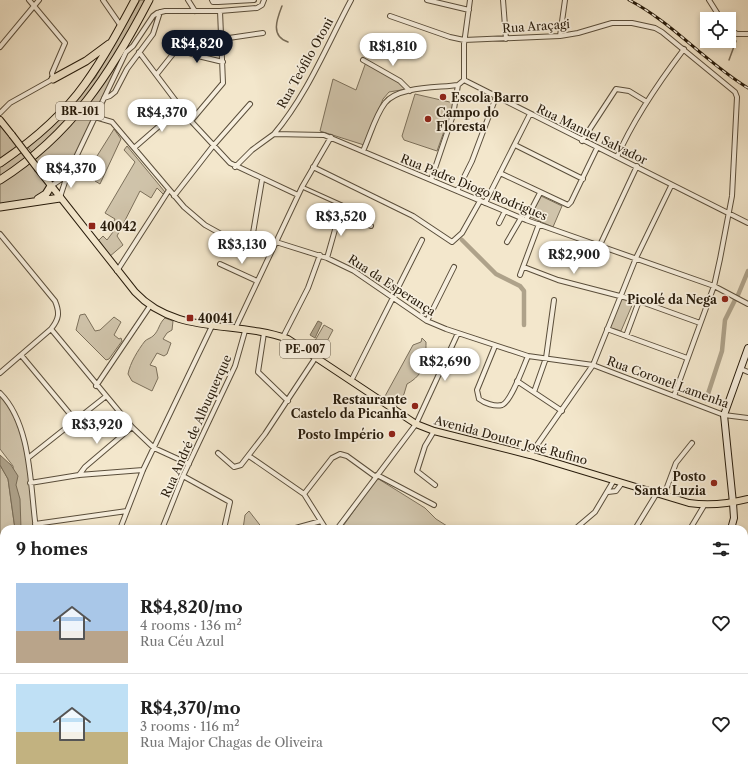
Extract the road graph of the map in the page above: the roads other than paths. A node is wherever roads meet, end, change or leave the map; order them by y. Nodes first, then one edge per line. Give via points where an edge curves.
1 (29, 0) edge
2 (39, 0) edge
3 (103, 0) edge
4 (149, 0) edge
5 (188, 0) edge
6 (254, 0) edge
7 (264, 0) edge
8 (351, 0) edge
9 (427, 0) edge
10 (470, 0) edge
11 (503, 0) edge
12 (565, 0) edge
13 (709, 0) edge
14 (135, 1) edge
15 (212, 1) edge
16 (34, 6) junction
17 (469, 10) junction
18 (195, 11) junction
19 (214, 11) junction
20 (220, 11) junction
21 (160, 12) junction
22 (717, 12) edge
23 (390, 16) dead end
24 (138, 22) junction
25 (121, 26) junction
26 (263, 33) dead end
27 (736, 33) edge
28 (748, 34) edge
29 (560, 36) junction
30 (506, 38) junction
31 (222, 39) junction
32 (464, 40) junction
33 (112, 41) junction
34 (178, 43) dead end
35 (0, 47) edge
36 (684, 48) junction
37 (176, 49) junction
38 (126, 52) junction
39 (139, 52) junction
40 (363, 60) dead end
41 (223, 62) junction
42 (157, 74) junction
43 (53, 79) junction
44 (464, 80) junction
45 (458, 85) junction
46 (410, 91) junction
47 (496, 97) junction
48 (104, 98) junction
49 (647, 102) junction
50 (10, 103) junction
51 (250, 104) dead end
52 (0, 105) edge
53 (181, 107) junction
54 (0, 113) edge
55 (530, 114) junction
56 (95, 117) junction
57 (0, 120) edge
58 (190, 121) junction
59 (274, 134) junction
60 (331, 138) junction
61 (582, 141) junction
62 (515, 145) junction
63 (212, 146) junction
64 (134, 148) junction
65 (598, 148) junction
66 (363, 151) junction
67 (617, 157) junction
68 (0, 163) edge
69 (637, 166) junction
70 (235, 167) junction
71 (313, 167) junction
72 (500, 173) junction
73 (67, 176) junction
74 (583, 179) junction
75 (0, 180) edge
76 (262, 180) junction
77 (431, 180) junction
78 (51, 186) junction
79 (671, 186) junction
80 (302, 187) junction
81 (169, 190) junction
82 (458, 191) junction
83 (540, 193) junction
84 (174, 196) junction
85 (298, 196) junction
86 (60, 198) junction
87 (36, 200) junction
88 (480, 201) junction
89 (486, 203) junction
90 (0, 207) edge
91 (505, 211) junction
92 (340, 212) junction
93 (729, 213) junction
94 (521, 218) junction
95 (526, 220) junction
96 (499, 223) dead end
97 (748, 223) edge
98 (539, 224) junction
99 (371, 226) dead end
100 (0, 234) edge
101 (252, 239) junction
102 (422, 240) dead end
103 (276, 242) junction
104 (508, 242) dead end
105 (600, 245) junction
106 (320, 255) junction
107 (327, 258) junction
108 (636, 258) junction
109 (220, 264) dead end
110 (454, 267) dead end
111 (524, 267) junction
112 (118, 271) junction
113 (520, 275) dead end
114 (257, 281) junction
115 (714, 286) junction
116 (620, 296) junction
117 (392, 297) junction
118 (554, 300) dead end
119 (639, 301) junction
120 (748, 304) edge
121 (150, 306) junction
122 (427, 321) junction
123 (700, 323) junction
124 (212, 326) junction
125 (51, 329) junction
126 (235, 329) junction
127 (607, 329) junction
128 (245, 331) junction
129 (264, 333) junction
130 (458, 333) junction
131 (626, 336) junction
132 (283, 337) junction
133 (496, 346) junction
134 (748, 348) edge
135 (21, 355) junction
136 (528, 356) junction
137 (316, 357) junction
138 (546, 358) junction
139 (687, 358) junction
140 (582, 363) joint
141 (593, 365) junction
142 (741, 369) junction
143 (0, 372) edge
144 (748, 372) edge
145 (351, 381) junction
146 (517, 381) junction
147 (96, 386) junction
148 (534, 392) junction
149 (0, 393) edge
150 (674, 396) junction
151 (105, 397) junction
152 (288, 401) junction
153 (562, 411) junction
154 (724, 415) junction
155 (748, 418) edge
156 (75, 420) junction
157 (416, 424) junction
158 (132, 428) junction
159 (434, 431) junction
160 (692, 443) dead end
161 (154, 448) junction
162 (218, 453) dead end
163 (249, 456) junction
164 (530, 456) junction
165 (28, 458) junction
166 (189, 464) junction
167 (143, 470) junction
168 (79, 476) junction
169 (183, 476) junction
170 (377, 476) junction
171 (614, 480) junction
172 (30, 483) junction
173 (622, 483) junction
174 (435, 485) dead end
175 (608, 492) junction
176 (657, 493) junction
177 (304, 494) junction
178 (664, 494) junction
179 (748, 499) edge
180 (733, 503) junction
181 (705, 504) junction
182 (434, 505) dead end
183 (127, 511) junction
184 (321, 521) junction
185 (35, 525) edge
186 (46, 525) edge
187 (122, 525) edge
188 (164, 525) edge
189 (225, 525) edge
190 (306, 525) edge
191 (324, 525) edge
192 (340, 525) edge
193 (580, 525) edge
194 (637, 525) edge
195 (692, 525) edge
196 (732, 525) edge

1 - 16 street
2 - 16 street
3 - 25 street
4 - 24 highway, BR-101
5 - 18 street
6 - 15 street
7 - 20 street via 260,7
8 - 59 street, Rua Teófilo Otoni via 308,84
9 - 17 street
10 - 17 street
11 - 30 street
12 - 29 street
13 - 22 street
14 - 25 highway, BR-101
15 - 19 street
16 - 35 street
16 - 43 street via 65,43 52,73
17 - 32 street
18 - 19 street
18 - 21 street
19 - 20 street
20 - 31 street
21 - 38 street via 153,16
21 - 39 street via 156,28
23 - 32 street, Rua Araçagi
24 - 38 highway
24 - 75 highway, BR-101 via 109,72 80,112 53,139
25 - 33 highway, BR-101
26 - 31 street
27 - 28 street
29 - 30 street, Rua Araçagi
29 - 36 street, Rua Araçagi via 622,22 655,28
30 - 32 street, Rua Araçagi
31 - 41 street
32 - 44 street
33 - 43 highway via 86,61
33 - 68 highway, BR-101 via 77,95 49,124
34 - 37 street
36 - 49 street
36 - 93 street via 735,92 737,97
37 - 41 street
37 - 42 street
38 - 48 street
39 - 42 street
39 - 48 street via 115,92
40 - 46 street via 400,81
41 - 58 street via 222,85
42 - 53 street
43 - 50 street
44 - 45 street
44 - 47 street, Rua Manuel Salvador
45 - 46 street
45 - 77 street via 453,114
46 - 66 street via 401,92 386,103
47 - 55 street, Rua Manuel Salvador
47 - 82 street
48 - 56 street
49 - 61 street via 629,91 616,89
49 - 67 street
50 - 52 street
50 - 54 street
51 - 63 street
53 - 58 street
53 - 64 street
55 - 61 street, Rua Manuel Salvador
55 - 62 street
56 - 64 street, Rua da Esperança via 110,121
56 - 73 street
57 - 78 main road, Avenida Doutor José Rufino / PE-007, bridge
58 - 63 street
59 - 60 street, Rua Padre Diogo Rodrigues via 324,135
59 - 70 street
60 - 66 street, Rua Padre Diogo Rodrigues
60 - 71 street
61 - 65 street, Rua Manuel Salvador
62 - 72 street
62 - 74 street
63 - 70 street
63 - 84 street
64 - 81 street, Rua da Esperança
65 - 67 street, Rua Manuel Salvador
65 - 74 street
66 - 77 street, Rua Padre Diogo Rodrigues
67 - 69 street, Rua Manuel Salvador
69 - 79 street, Rua Manuel Salvador
69 - 105 street
70 - 76 street
71 - 80 street
71 - 88 street via 413,216 451,242 462,233
72 - 83 street
72 - 89 street
73 - 78 street
73 - 86 street
74 - 83 street via 569,204
76 - 85 street
76 - 101 street
77 - 82 street, Rua Padre Diogo Rodrigues
78 - 86 main road, Avenida Doutor José Rufino / PE-007
78 - 87 highway via 45,195
79 - 93 street, Rua Manuel Salvador
79 - 108 street
80 - 85 street
80 - 92 street via 342,205
81 - 84 street, Rua da Esperança
81 - 112 street
82 - 88 street, Rua Padre Diogo Rodrigues
83 - 95 street
84 - 101 street, Rua da Esperança via 196,219 214,231 229,237
85 - 103 street
86 - 87 highway
86 - 112 main road, Avenida Doutor José Rufino / PE-007
87 - 90 highway
88 - 89 street, Rua Padre Diogo Rodrigues
89 - 91 street, Rua Padre Diogo Rodrigues
91 - 94 street, Rua Padre Diogo Rodrigues
91 - 96 street
92 - 99 street
92 - 107 street
93 - 97 street, Rua Manuel Salvador
93 - 115 street
94 - 95 street, Rua Padre Diogo Rodrigues
94 - 104 street
95 - 98 street, Rua Padre Diogo Rodrigues
98 - 105 street, Rua Padre Diogo Rodrigues
98 - 111 street
100 - 125 street via 55,301 59,315
101 - 103 street, Rua da Esperança
102 - 117 street
103 - 106 street, Rua da Esperança
103 - 114 street
105 - 108 street, Rua Padre Diogo Rodrigues
106 - 107 street, Rua da Esperança
106 - 132 street via 308,288
107 - 117 street, Rua da Esperança via 354,271
108 - 115 street, Rua Padre Diogo Rodrigues
108 - 116 street
109 - 114 street
110 - 122 street
111 - 113 street
111 - 116 street via 558,280
112 - 121 main road, Avenida Doutor José Rufino / PE-007
114 - 126 street
115 - 120 street, Rua Padre Diogo Rodrigues
115 - 123 street
116 - 119 street
116 - 127 street
117 - 122 street, Rua da Esperança
117 - 145 street
118 - 138 street
119 - 123 street
119 - 131 street
121 - 124 main road, Avenida Doutor José Rufino / PE-007 via 182,321
121 - 147 street
122 - 130 street, Rua da Esperança
123 - 139 street
124 - 126 main road, Avenida Doutor José Rufino / PE-007
124 - 161 street
125 - 135 street
125 - 147 street
126 - 128 main road, Avenida Doutor José Rufino / PE-007
127 - 131 street
127 - 141 street
128 - 129 main road, Avenida Doutor José Rufino / PE-007
128 - 166 street, Rua André de Albuquerque via 235,366
129 - 132 main road, Avenida Doutor José Rufino / PE-007
129 - 152 street via 258,372
130 - 133 street, Rua da Esperança
130 - 157 street
131 - 139 street
132 - 137 main road, Avenida Doutor José Rufino / PE-007
133 - 136 street, Rua da Esperança
133 - 146 street via 480,382 477,396 485,403 502,405 507,401
134 - 142 main road
135 - 143 street
135 - 156 street
136 - 138 street, Rua da Esperança
136 - 146 street
137 - 145 main road, Avenida Doutor José Rufino / PE-007
137 - 152 street
138 - 140 street, Rua da Esperança
138 - 148 street
139 - 150 street
140 - 141 street, Rua Coronel Lamenha
141 - 150 street, Rua Coronel Lamenha
141 - 153 street
142 - 144 street
142 - 154 main road
145 - 157 main road, Avenida Doutor José Rufino / PE-007
146 - 148 street
147 - 151 street
148 - 153 street
149 - 165 street via 12,408
150 - 154 street, Rua Coronel Lamenha
151 - 156 street
151 - 158 street
152 - 163 street
153 - 164 street
154 - 155 street, Rua Coronel Lamenha
154 - 180 main road
156 - 165 street
157 - 159 main road, Avenida Doutor José Rufino / PE-007
157 - 170 street
158 - 161 street
158 - 168 street via 84,467
159 - 164 main road, Avenida Doutor José Rufino / PE-007
159 - 174 street via 425,446 416,471
160 - 178 street via 676,463
161 - 166 street
161 - 167 street
162 - 163 street via 236,467
163 - 177 street
164 - 171 main road, Avenida Doutor José Rufino / PE-007
165 - 172 street
166 - 169 street, Rua André de Albuquerque
167 - 168 street
167 - 183 street
168 - 172 street
169 - 188 street, Rua André de Albuquerque
169 - 189 street via 230,502
170 - 177 street via 340,454 332,458
170 - 182 street
170 - 192 street
171 - 173 main road, Avenida Doutor José Rufino / PE-007
171 - 175 street
172 - 185 street
173 - 175 street via 616,491
173 - 176 main road, Avenida Doutor José Rufino / PE-007
175 - 193 street via 595,512
176 - 178 main road, Avenida Doutor José Rufino / PE-007
176 - 194 street
177 - 184 street
178 - 181 main road, Avenida Doutor José Rufino / PE-007 via 689,503
179 - 180 main road, Avenida Doutor José Rufino / PE-007
180 - 181 main road, Avenida Doutor José Rufino / PE-007
180 - 196 main road
181 - 195 street
183 - 186 street
183 - 187 street
184 - 190 street
184 - 191 street

